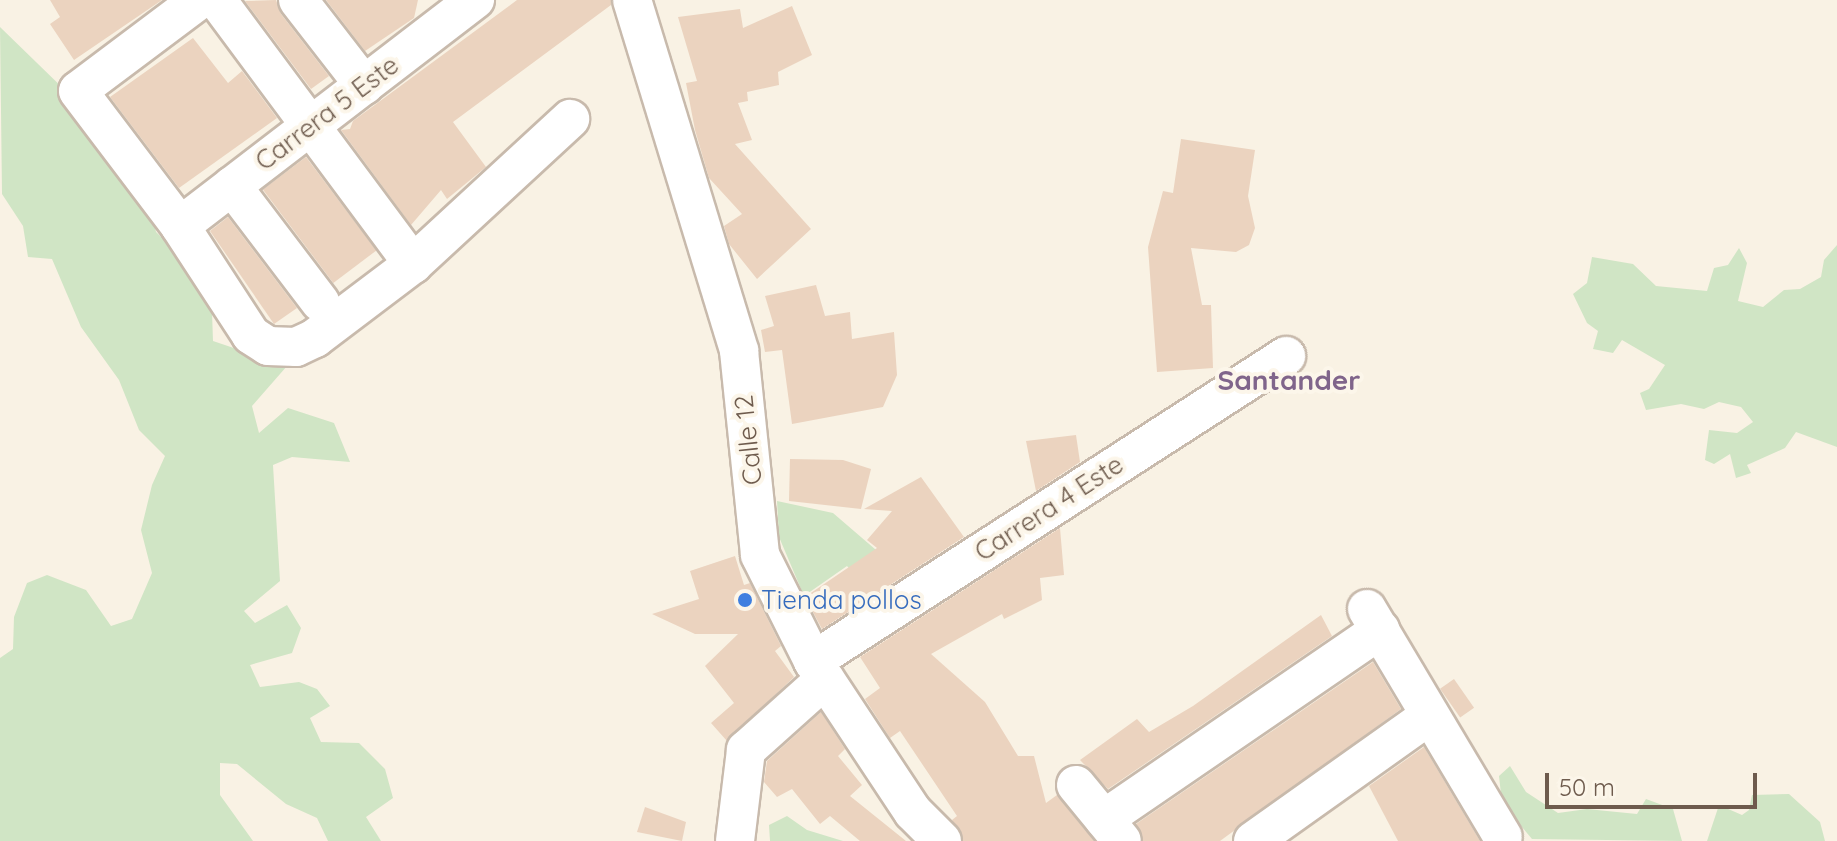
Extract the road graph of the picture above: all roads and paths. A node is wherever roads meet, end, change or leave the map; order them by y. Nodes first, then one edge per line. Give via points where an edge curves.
1 (199, 0) edge
2 (217, 0) edge
3 (298, 0) edge
4 (475, 0) edge
5 (632, 0) edge
6 (364, 85) junction
7 (570, 119) dead end
8 (311, 124) junction
9 (232, 186) junction
10 (180, 226) junction
11 (413, 264) junction
12 (320, 302) dead end
13 (1286, 356) dead end
14 (819, 670) junction
15 (1429, 716) junction
16 (1076, 785) dead end
17 (1113, 830) edge
18 (1503, 837) dead end
19 (735, 841) edge
20 (942, 841) edge
21 (1253, 841) edge

1 - 10 street via 78,91
2 - 8 street
3 - 6 street
4 - 6 street, Carrera 5 Este
5 - 14 street, Calle 12 via 739,351 760,555
6 - 8 street, Carrera 5 Este
7 - 11 street
8 - 9 street, Carrera 5 Este
8 - 11 street
9 - 10 street, Carrera 5 Este
9 - 12 street
10 - 11 street via 251,335 268,346 296,347 315,338
13 - 14 street, Carrera 4 Este
14 - 19 street, Carrera 4 Este via 746,750
14 - 20 street, Calle 12 via 913,812
15 - 17 street via 1374,619
15 - 18 street
15 - 21 street
16 - 17 street

